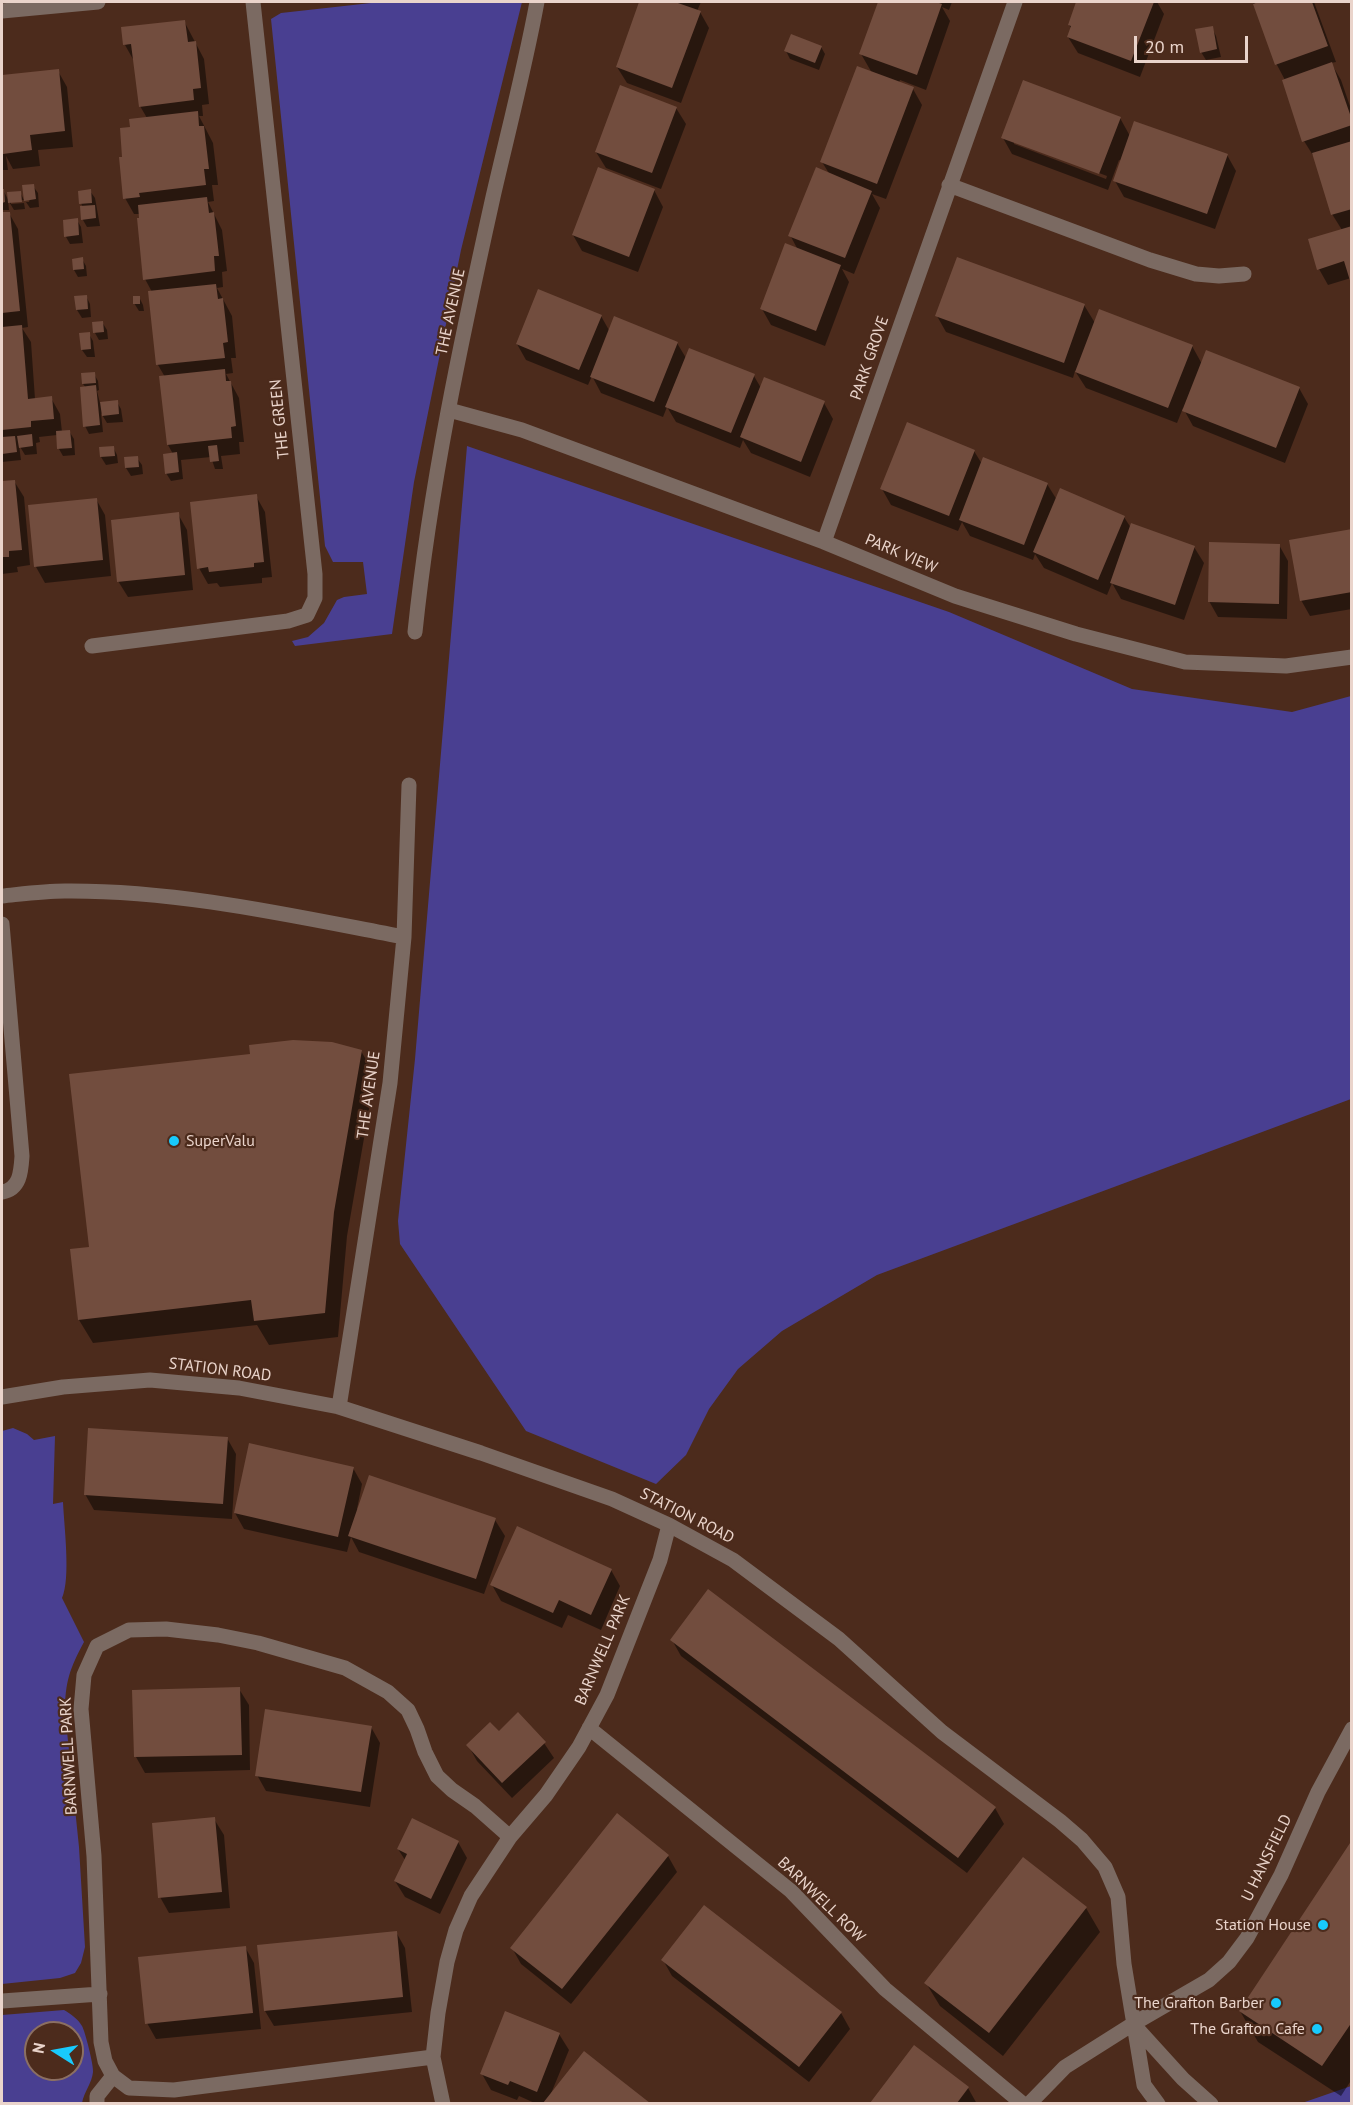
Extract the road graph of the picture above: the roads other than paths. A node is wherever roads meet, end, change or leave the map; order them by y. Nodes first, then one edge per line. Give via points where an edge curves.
1 (98, 2) edge
2 (253, 2) edge
3 (537, 2) edge
4 (1015, 2) edge
5 (2, 11) edge
6 (949, 185) junction
7 (1244, 274) dead end
8 (449, 410) junction
9 (824, 542) junction
10 (415, 633) dead end
11 (92, 646) dead end
12 (1352, 657) edge
13 (409, 785) dead end
14 (2, 896) edge
15 (2, 924) edge
16 (404, 937) junction
17 (2, 1192) edge
18 (2, 1397) edge
19 (339, 1407) junction
20 (669, 1525) junction
21 (589, 1728) junction
22 (1352, 1729) edge
23 (510, 1837) junction
24 (100, 1994) junction
25 (2, 2001) edge
26 (1133, 2024) junction
27 (433, 2057) junction
28 (113, 2076) junction
29 (97, 2103) edge
30 (443, 2103) edge
31 (1023, 2103) edge
32 (1029, 2103) edge
33 (1158, 2103) edge
34 (1210, 2103) edge

1 - 5 street
2 - 11 street, THE GREEN via 315,598 307,615 288,621
3 - 8 street, THE AVENUE
4 - 6 street, PARK GROVE
6 - 7 street via 1196,274
6 - 9 street, PARK GROVE
8 - 9 street, PARK VIEW via 522,430
8 - 10 street, THE AVENUE via 424,549
9 - 12 street, PARK VIEW via 955,596 1076,634 1185,662 1286,666
13 - 16 street, THE AVENUE
14 - 16 street via 64,891 129,893 247,907
15 - 17 street via 22,1156 16,1184 10,1191
16 - 19 street, THE AVENUE via 390,1083
18 - 19 street, STATION ROAD via 150,1380 239,1388
19 - 20 street, STATION ROAD via 601,1495
20 - 21 street, BARNWELL PARK via 660,1560 607,1695
20 - 26 street, STATION ROAD via 733,1560 839,1639 942,1732 1082,1840 1105,1867 1118,1897
21 - 23 street, BARNWELL PARK via 546,1795
21 - 31 street, BARNWELL ROW via 790,1891 885,1989
22 - 26 street, U HANSFIELD via 1318,1792 1281,1875 1241,1946 1209,1980
23 - 24 street, BARNWELL PARK via 437,1776 408,1710 388,1692 345,1668 218,1635 166,1629 129,1630 97,1646 84,1675 81,1709 94,1856
23 - 27 street, BARNWELL PARK via 471,1896 456,1930 447,1962
24 - 25 street
24 - 28 street, BARNWELL PARK via 101,2042
26 - 32 street, U HANSFIELD via 1065,2067
26 - 33 street, STATION ROAD via 1144,2085
26 - 34 street
27 - 28 street via 174,2090 129,2088
27 - 30 street, BARNWELL PARK
28 - 29 street via 97,2096

